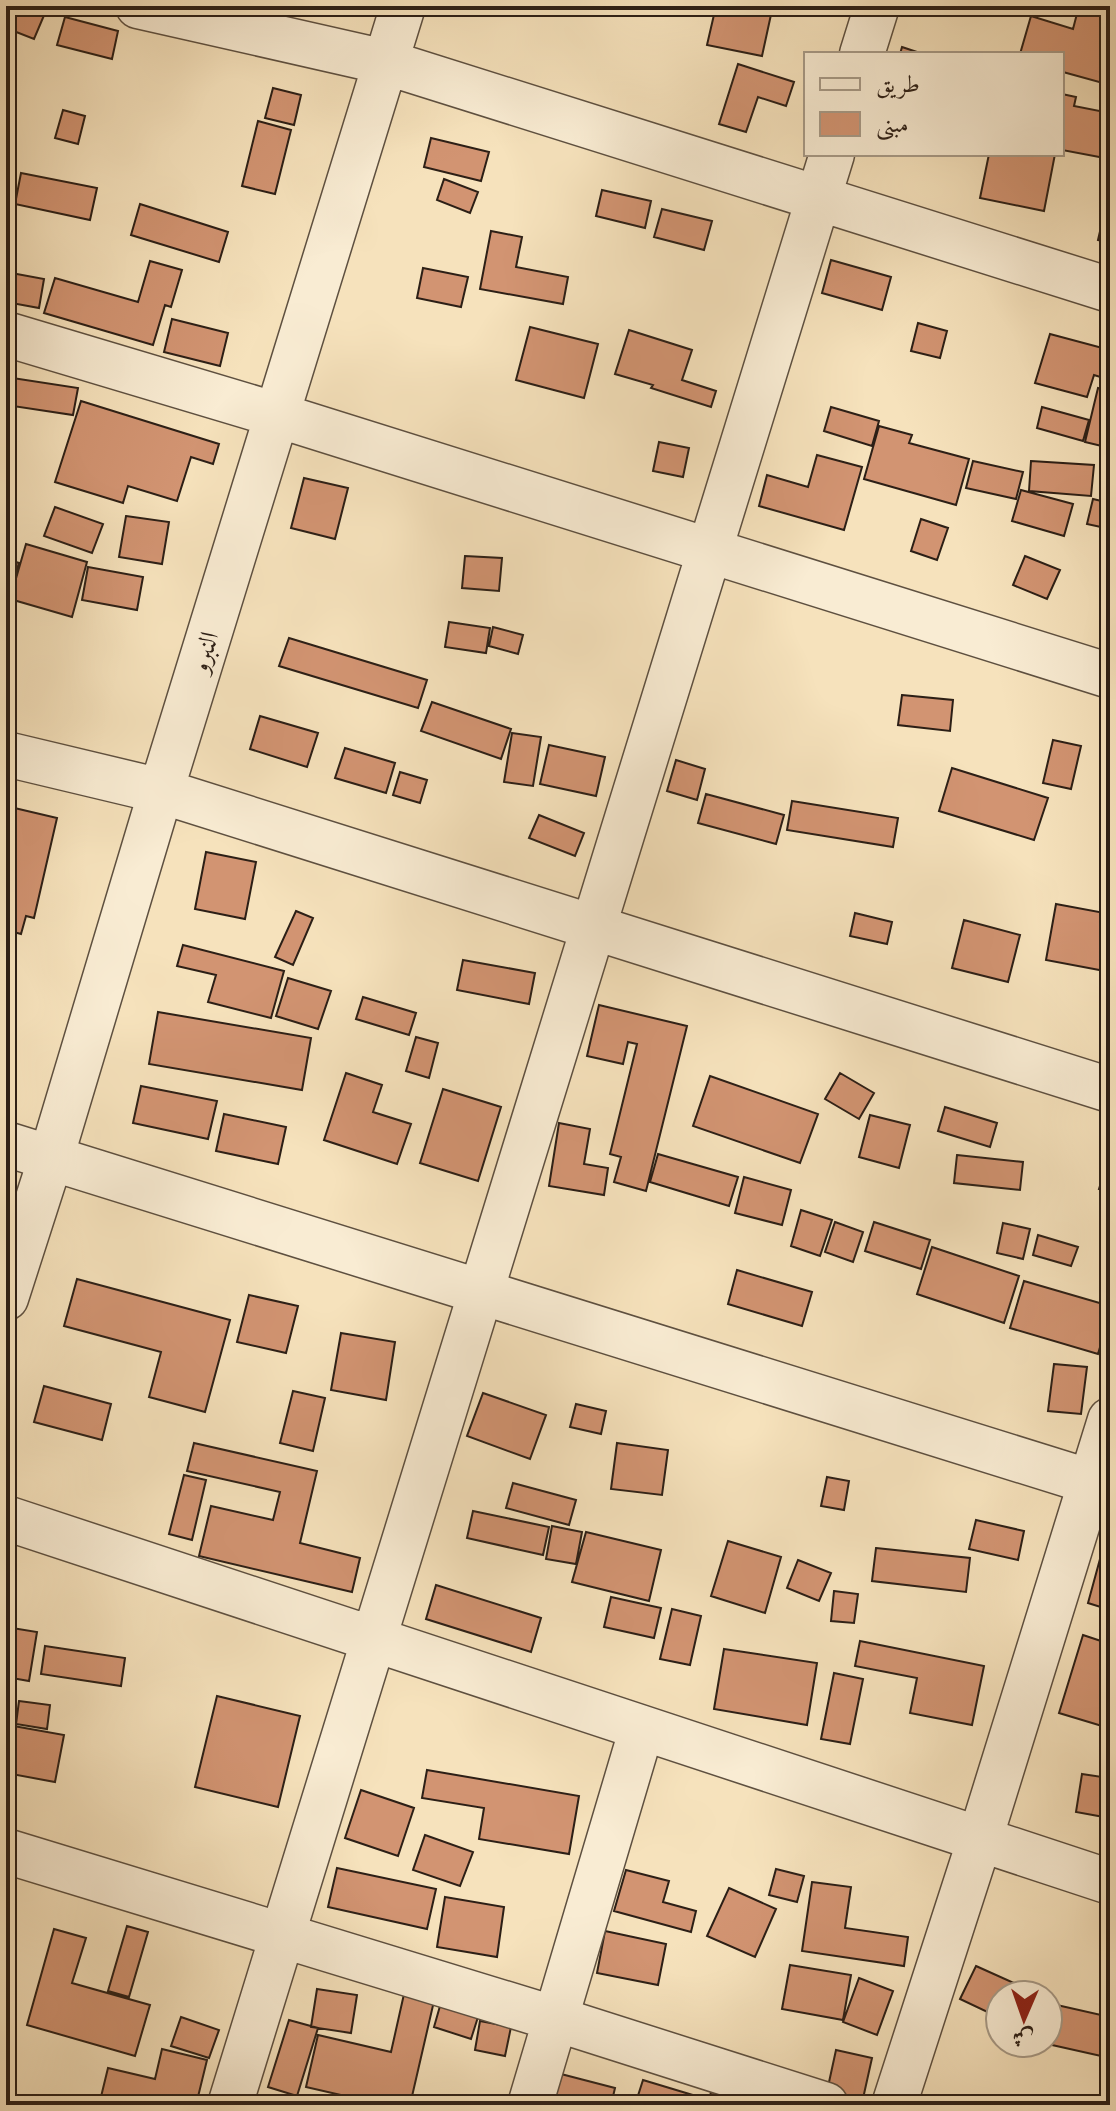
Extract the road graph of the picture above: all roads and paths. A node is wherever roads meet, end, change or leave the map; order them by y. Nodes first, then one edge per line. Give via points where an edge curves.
1 (138, 6) edge
2 (403, 6) edge
3 (877, 6) edge
4 (863, 52) edge
5 (385, 62) junction
6 (831, 156) edge
7 (818, 199) junction
8 (1110, 290) edge
9 (6, 334) edge
10 (277, 415) junction
11 (708, 551) junction
12 (1110, 676) edge
13 (6, 754) edge
14 (161, 791) junction
15 (593, 925) junction
16 (1110, 1090) edge
17 (6, 1144) edge
18 (51, 1158) junction
19 (480, 1292) junction
20 (6, 1298) edge
21 (1110, 1420) edge
22 (1100, 1485) edge
23 (6, 1518) edge
24 (373, 1639) junction
25 (642, 1728) junction
26 (980, 1839) junction
27 (6, 1851) edge
28 (1110, 1882) edge
29 (282, 1936) junction
30 (556, 2019) junction
31 (230, 2105) edge
32 (530, 2105) edge
33 (826, 2105) edge
34 (894, 2105) edge

1 - 5 street
2 - 5 street, النبرو
3 - 4 street
5 - 7 street
5 - 10 street, النبرو
6 - 7 street
7 - 8 street
7 - 11 street
9 - 10 street
10 - 11 street
10 - 14 street, النبرو
11 - 12 street
11 - 15 street
13 - 14 street
14 - 15 street
14 - 18 street, النبرو
15 - 16 street
15 - 19 street
17 - 18 street
18 - 19 street
18 - 20 street, النبرو
19 - 22 street
19 - 24 street
21 - 22 street
22 - 26 street
23 - 24 street
24 - 25 street
24 - 29 street
25 - 26 street
25 - 30 street
26 - 28 street
26 - 34 street
27 - 29 street
29 - 30 street
29 - 31 street
30 - 32 street
30 - 33 street

